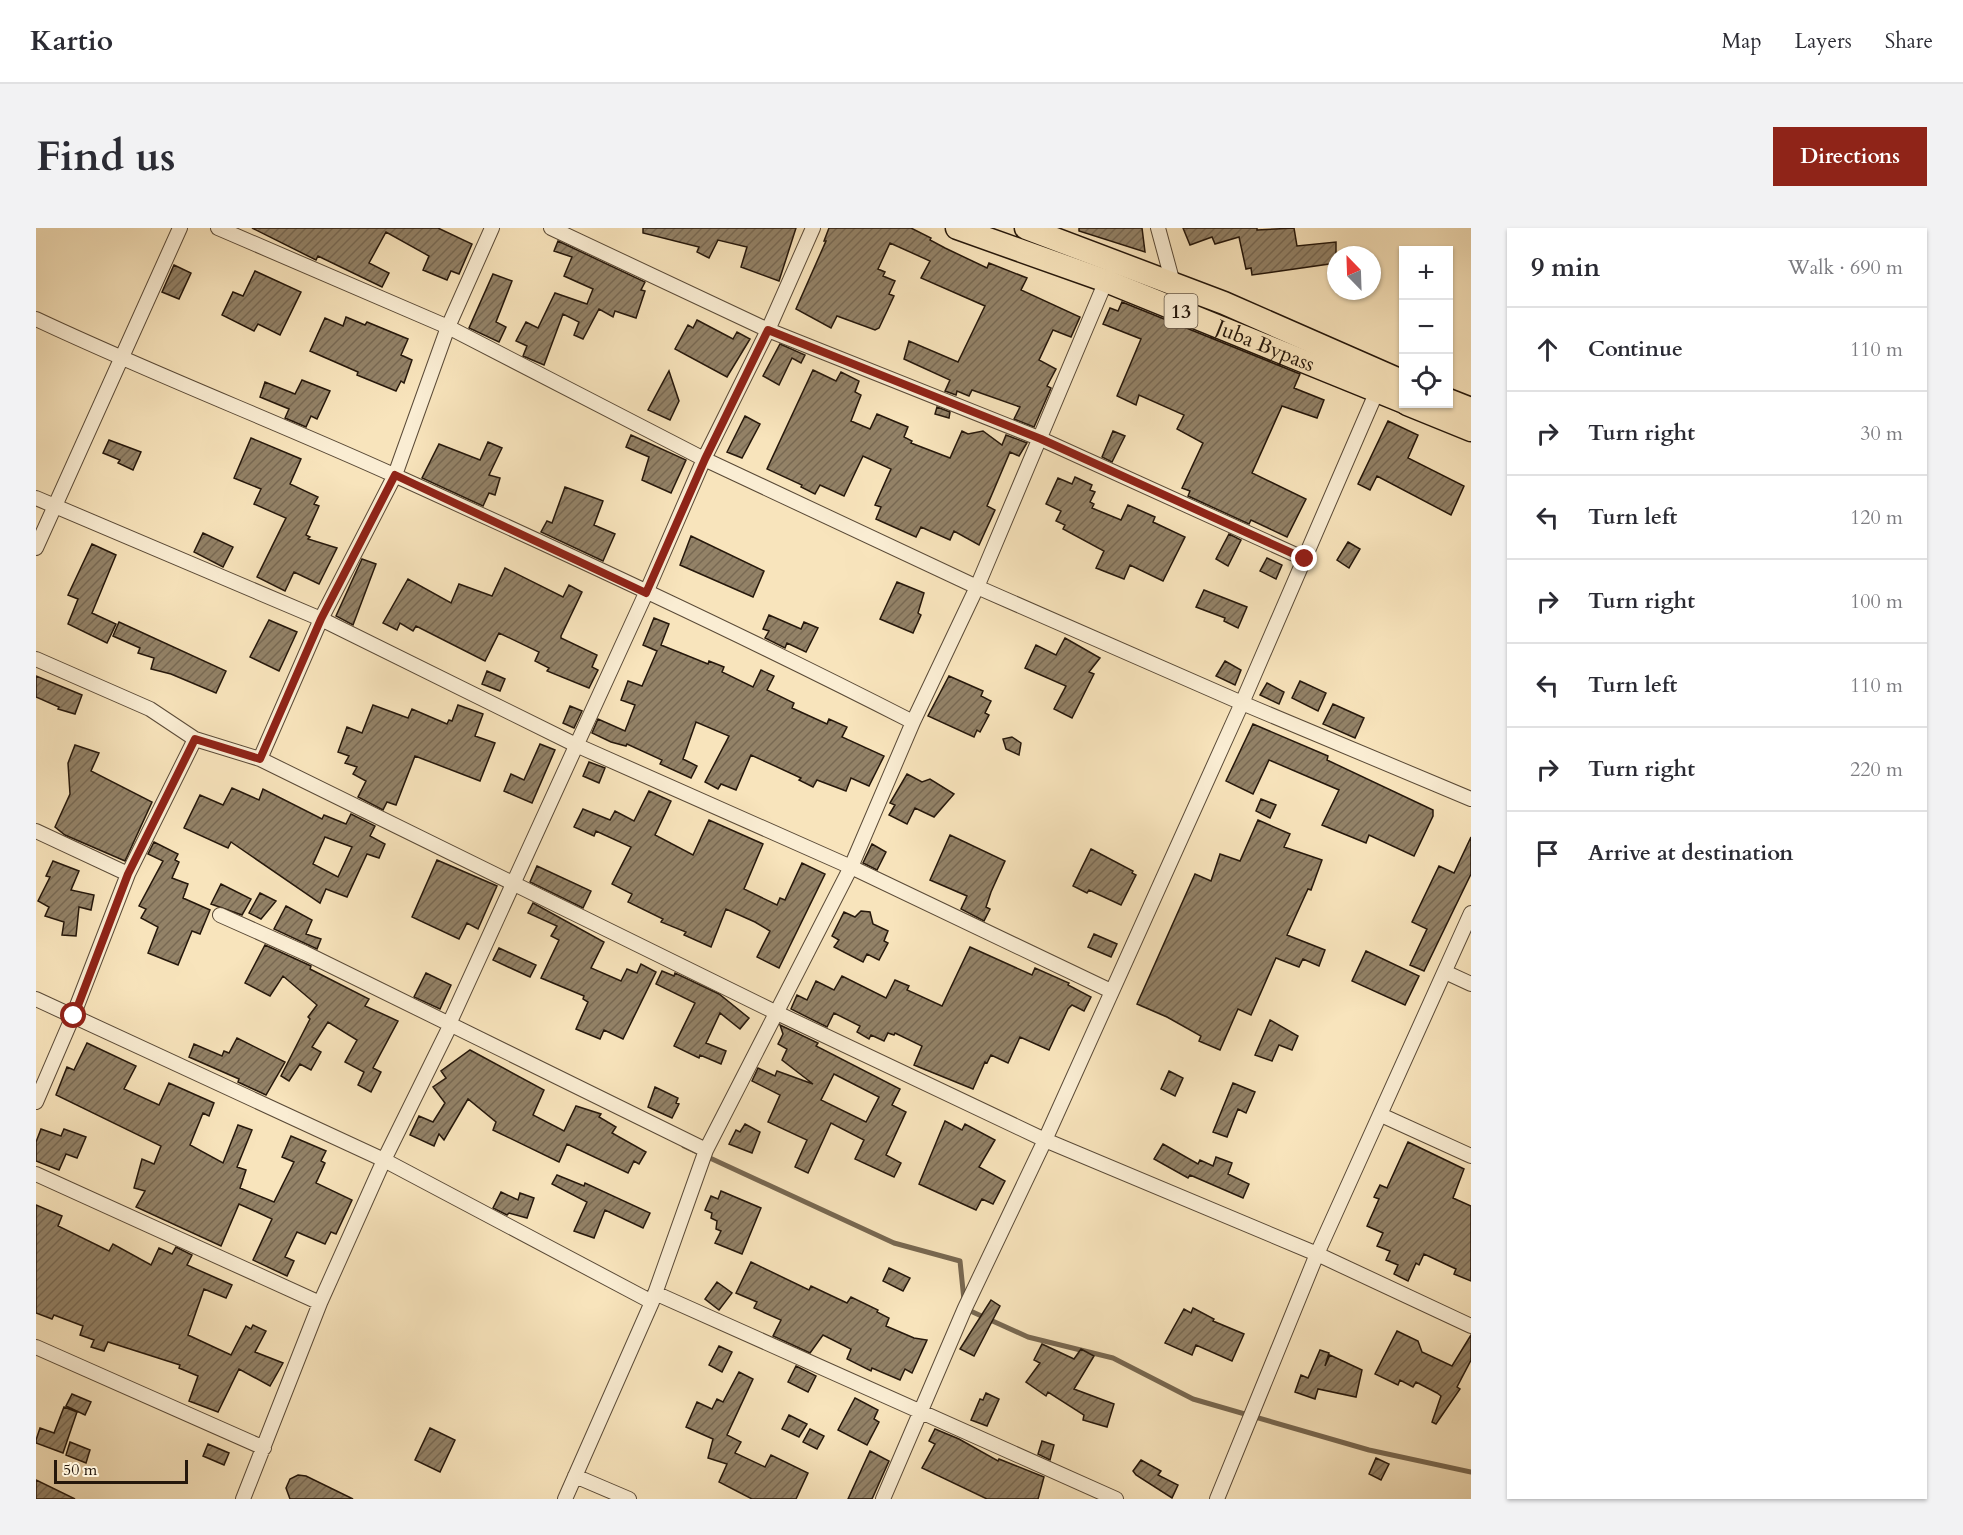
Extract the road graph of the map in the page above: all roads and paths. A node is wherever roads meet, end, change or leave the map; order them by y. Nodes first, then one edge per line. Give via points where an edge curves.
1 (180, 228) edge
2 (218, 228) edge
3 (492, 228) edge
4 (551, 228) edge
5 (813, 228) edge
6 (957, 228) edge
7 (1026, 228) edge
8 (1158, 228) edge
9 (1110, 271) junction
10 (1173, 283) junction
11 (36, 319) edge
12 (448, 327) junction
13 (768, 330) junction
14 (121, 359) junction
15 (1388, 382) edge
16 (1399, 396) edge
17 (1453, 402) edge
18 (1417, 408) edge
19 (1471, 409) edge
20 (1471, 430) edge
21 (1041, 439) junction
22 (705, 459) junction
23 (395, 475) junction
24 (36, 498) edge
25 (54, 507) junction
26 (36, 548) edge
27 (1305, 559) junction
28 (977, 587) junction
29 (646, 593) junction
30 (321, 619) junction
31 (36, 659) edge
32 (1242, 703) junction
33 (913, 722) junction
34 (195, 739) junction
35 (576, 745) junction
36 (260, 759) junction
37 (1471, 799) edge
38 (36, 831) edge
39 (851, 867) junction
40 (128, 874) junction
41 (514, 884) junction
42 (1471, 913) edge
43 (220, 915) dead end
44 (1445, 972) junction
45 (1471, 984) edge
46 (1111, 991) junction
47 (36, 999) edge
48 (775, 1012) junction
49 (74, 1016) junction
50 (449, 1024) junction
51 (36, 1102) edge
52 (1381, 1115) junction
53 (1045, 1140) junction
54 (706, 1150) junction
55 (1471, 1156) edge
56 (384, 1160) junction
57 (36, 1174) edge
58 (1317, 1254) junction
59 (653, 1297) junction
60 (320, 1303) junction
61 (1471, 1326) edge
62 (36, 1347) edge
63 (922, 1412) junction
64 (264, 1448) junction
65 (575, 1476) junction
66 (243, 1499) edge
67 (565, 1499) edge
68 (629, 1499) edge
69 (883, 1499) edge
70 (1116, 1499) edge
71 (1217, 1499) edge

1 - 14 street
2 - 12 street
3 - 12 street
4 - 13 street
5 - 13 street
6 - 9 main road, Juba Bypass / 13
7 - 9 main road, Juba Bypass / 13
8 - 10 street
9 - 10 main road, Juba Bypass / 13
9 - 15 main road, Juba Bypass / 13
9 - 21 street
10 - 15 main road, Juba Bypass / 13
11 - 14 street
12 - 22 street
12 - 23 street
13 - 21 street
13 - 22 street
14 - 23 street
14 - 25 street
15 - 16 main road, Juba Bypass / 13
15 - 27 street
17 - 19 main road
18 - 20 main road, Juba Bypass / 13
21 - 27 street
21 - 28 street
22 - 28 street
22 - 29 street
23 - 29 street
23 - 30 street
24 - 25 street
25 - 26 street
25 - 30 street
27 - 32 street
28 - 32 street
28 - 33 street
29 - 33 street via 778,653
29 - 35 street
30 - 35 street
30 - 36 street
31 - 34 street via 150,709
32 - 37 street
32 - 46 street
33 - 39 street
34 - 36 street
34 - 40 street
35 - 39 street
35 - 41 street
36 - 41 street
38 - 40 street
39 - 46 street
39 - 48 street
40 - 49 street
41 - 48 street
41 - 50 street
42 - 44 street
43 - 50 street
44 - 45 street
44 - 52 street
46 - 53 street
47 - 49 street
48 - 53 street
48 - 54 street
49 - 51 street
49 - 56 street
50 - 54 street
50 - 56 street
52 - 55 street
52 - 58 street
53 - 58 street
53 - 63 street via 964,1308
54 - 59 street
56 - 59 street
56 - 60 street
57 - 60 street
58 - 61 street
58 - 71 street
59 - 63 street
59 - 65 street
60 - 64 street
62 - 64 street
63 - 69 street
63 - 70 street
64 - 66 street
65 - 67 street
65 - 68 street

